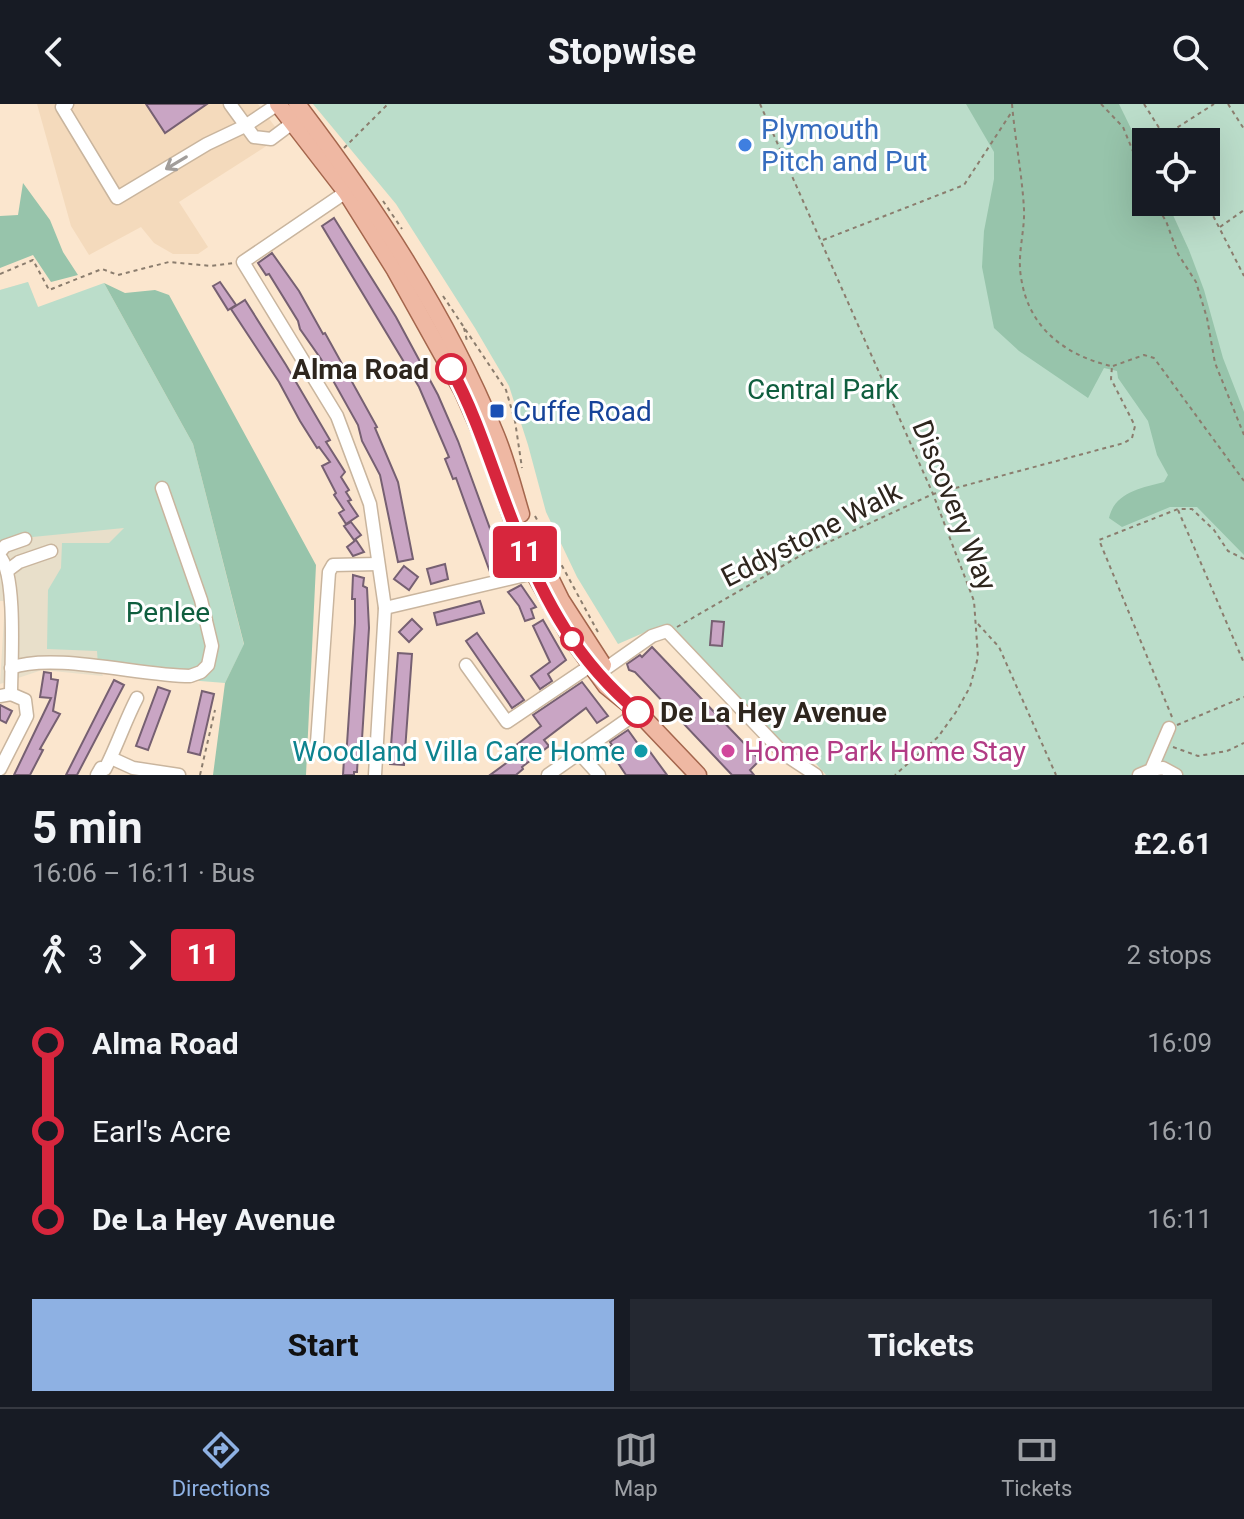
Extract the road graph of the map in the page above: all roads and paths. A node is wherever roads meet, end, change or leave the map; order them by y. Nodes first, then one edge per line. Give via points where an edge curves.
1 (67, 104) edge
2 (260, 104) edge
3 (278, 104) edge
4 (388, 104) edge
5 (760, 104) edge
6 (1012, 104) edge
7 (1101, 104) edge
8 (1144, 104) edge
9 (1214, 104) edge
10 (1228, 104) edge
11 (233, 109) edge
12 (1013, 110) junction
13 (298, 113) edge
14 (245, 126) junction
15 (1159, 128) edge
16 (1176, 128) edge
17 (1244, 129) edge
18 (1132, 149) edge
19 (343, 167) junction
20 (346, 192) junction
21 (1244, 210) edge
22 (1163, 216) edge
23 (1214, 216) edge
24 (1220, 227) junction
25 (822, 241) junction
26 (243, 262) junction
27 (0, 274) edge
28 (1244, 276) edge
29 (1112, 366) junction
30 (1244, 435) edge
31 (1244, 481) edge
32 (162, 488) dead end
33 (933, 494) junction
34 (1178, 509) junction
35 (25, 539) dead end
36 (51, 551) dead end
37 (0, 554) edge
38 (757, 557) dead end
39 (1244, 559) edge
40 (378, 564) junction
41 (7, 571) junction
42 (534, 573) junction
43 (768, 575) junction
44 (385, 608) junction
45 (976, 622) junction
46 (0, 623) edge
47 (667, 631) junction
48 (12, 632) junction
49 (1244, 663) edge
50 (466, 665) dead end
51 (598, 667) junction
52 (11, 668) junction
53 (6, 695) edge
54 (1244, 697) edge
55 (137, 698) dead end
56 (215, 710) dead end
57 (638, 712) junction
58 (1169, 728) dead end
59 (317, 743) dead end
60 (1244, 743) edge
61 (1160, 746) junction
62 (579, 753) junction
63 (107, 763) edge
64 (0, 769) edge
65 (1145, 773) edge
66 (179, 775) edge
67 (200, 775) edge
68 (375, 775) edge
69 (548, 775) edge
70 (599, 775) edge
71 (698, 775) edge
72 (816, 775) edge
73 (895, 775) edge
74 (1056, 775) edge
75 (1176, 775) edge

14 -> 1 street via 117,198 62,107
2 - 11 street via 248,115
3 - 13 main road
3 - 14 street
4 - 19 path via 344,149
5 - 25 path, Discovery Way
6 - 12 path
7 - 18 path via 1123,127
8 - 15 path
9 - 16 path
10 - 17 path
11 - 14 street
12 - 25 path via 964,185
12 - 29 path via 1023,193 1021,278 1035,319 1066,350
13 - 14 street via 271,139 254,137
13 - 19 main road
13 - 20 main road
19 - 51 main road via 474,384 524,522
20 - 26 street
20 - 42 main road via 462,390
21 - 24 path
22 - 30 path via 1196,282 1215,363
23 - 24 path
24 - 28 path
25 - 33 path, Discovery Way
26 - 27 path via 169,262 118,275 102,269 49,290 33,260
26 - 40 street via 337,416 370,504
29 - 31 path via 1144,355 1154,358
29 - 33 path, Eddystone Walk via 1111,379 1135,426 1132,438
32 - 52 street via 201,600 212,646 208,665 190,676 50,663
33 - 43 path, Eddystone Walk
33 - 45 path, Discovery Way via 974,601
34 - 39 path via 1192,509 1228,551
34 - 49 path
34 - 54 path via 1099,540 1175,726
35 - 37 street via 5,546
36 - 41 street
37 - 41 street
38 - 43 path
40 - 44 street
40 - 59 street via 333,565 329,572
41 - 48 street
42 - 44 street
42 - 51 main road via 551,606
43 - 47 path, Eddystone Walk
44 - 68 street
45 - 73 path, Discovery Way via 978,657 970,687 938,737
45 - 74 path via 999,647
46 - 48 street
47 - 51 street
47 - 72 street via 784,754
48 - 52 street
50 - 51 street via 507,722
51 - 57 main road via 606,686
52 - 53 street
53 - 64 street via 25,700 27,716
55 - 63 street
56 - 67 path
57 - 62 street
57 - 71 main road
58 - 61 street
60 - 61 path via 1198,756
61 - 65 street
62 - 69 street
62 - 70 street
63 - 66 street
65 - 75 street via 1163,768

